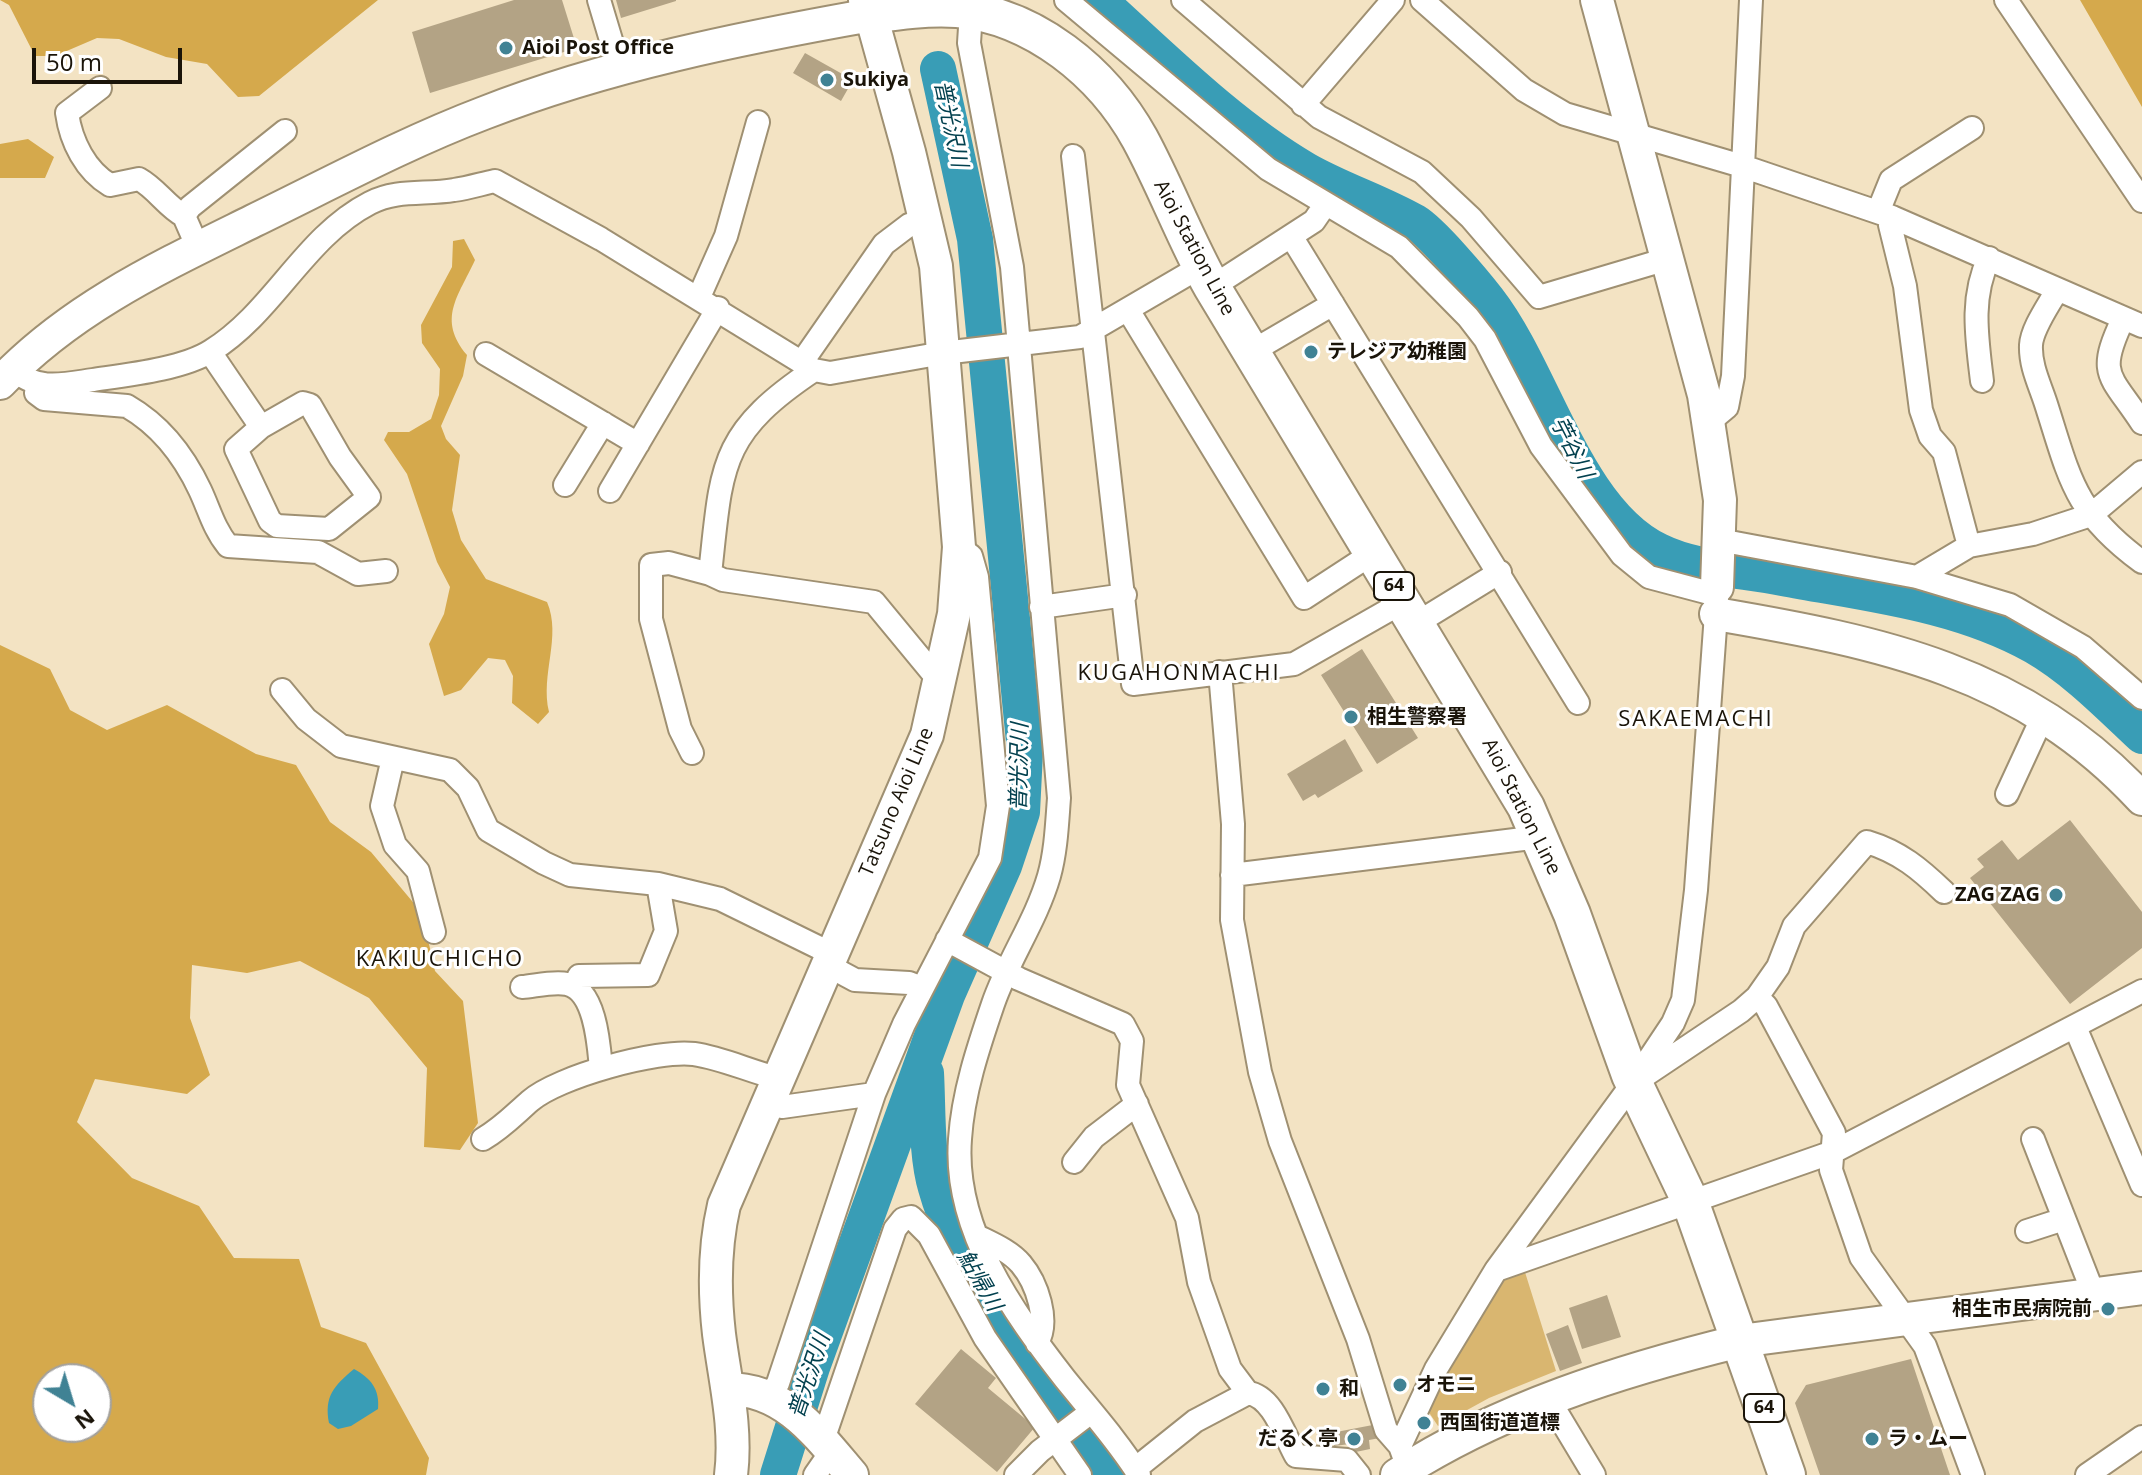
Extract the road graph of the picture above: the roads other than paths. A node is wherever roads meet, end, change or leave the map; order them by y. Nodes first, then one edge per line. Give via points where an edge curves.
1 (599, 0) edge
2 (1066, 0) edge
3 (1183, 0) edge
4 (1393, 0) edge
5 (1422, 0) edge
6 (1597, 0) edge
7 (1751, 0) edge
8 (2006, 0) edge
9 (963, 7) edge
10 (869, 8) edge
11 (620, 70) junction
12 (100, 88) dead end
13 (1303, 105) junction
14 (758, 122) dead end
15 (1972, 128) dead end
16 (285, 131) dead end
17 (1630, 132) junction
18 (1073, 156) dead end
19 (1742, 166) junction
20 (2142, 201) edge
21 (1325, 205) junction
22 (1885, 214) junction
23 (184, 216) junction
24 (925, 220) junction
25 (1291, 236) junction
26 (198, 248) junction
27 (1989, 258) junction
28 (1667, 259) junction
29 (1206, 277) junction
30 (2057, 290) junction
31 (699, 297) junction
32 (1333, 304) junction
33 (718, 308) junction
34 (1128, 310) junction
35 (2133, 323) edge
36 (1093, 332) junction
37 (1016, 345) junction
38 (210, 352) junction
39 (950, 352) junction
40 (1251, 352) junction
41 (486, 354) dead end
42 (808, 366) junction
43 (15, 378) edge
44 (1982, 381) dead end
45 (1709, 422) junction
46 (603, 423) junction
47 (2142, 423) edge
48 (261, 427) junction
49 (638, 444) junction
50 (2142, 472) edge
51 (565, 485) dead end
52 (610, 491) dead end
53 (2091, 515) junction
54 (1719, 543) junction
55 (1969, 546) junction
56 (959, 547) junction
57 (1373, 553) junction
58 (2142, 562) edge
59 (386, 571) dead end
60 (1500, 572) junction
61 (710, 574) junction
62 (1917, 577) junction
63 (1125, 595) junction
64 (1717, 598) junction
65 (1041, 607) junction
66 (1410, 613) junction
67 (1220, 672) junction
68 (944, 673) junction
69 (282, 690) dead end
70 (2142, 698) edge
71 (1578, 703) dead end
72 (2044, 714) junction
73 (692, 753) dead end
74 (393, 758) junction
75 (2007, 794) dead end
76 (2142, 799) edge
77 (1538, 833) junction
78 (1232, 875) junction
79 (658, 884) junction
80 (1944, 892) dead end
81 (434, 932) dead end
82 (951, 943) junction
83 (829, 960) junction
84 (1002, 968) junction
85 (579, 976) dead end
86 (522, 987) dead end
87 (922, 988) junction
88 (2142, 991) edge
89 (1757, 997) junction
90 (2075, 1027) junction
91 (601, 1069) junction
92 (1633, 1083) junction
93 (771, 1091) junction
94 (874, 1094) junction
95 (1137, 1104) junction
96 (483, 1139) dead end
97 (2033, 1139) dead end
98 (1833, 1152) junction
99 (1074, 1162) dead end
100 (2142, 1185) edge
101 (1690, 1201) junction
102 (2064, 1219) junction
103 (2027, 1231) dead end
104 (1496, 1270) junction
105 (2142, 1288) edge
106 (2094, 1295) junction
107 (1907, 1321) junction
108 (1740, 1341) junction
109 (728, 1389) junction
110 (1248, 1393) junction
111 (776, 1399) junction
112 (1549, 1400) junction
113 (1088, 1415) junction
114 (1059, 1437) junction
115 (2142, 1437) edge
116 (827, 1455) edge
117 (1413, 1465) edge
118 (1137, 1472) edge
119 (731, 1475) edge
120 (1016, 1475) edge
121 (1080, 1475) edge
122 (1359, 1475) edge
123 (1594, 1475) edge
124 (1787, 1475) edge
125 (1973, 1475) edge
126 (2087, 1475) edge

1 - 11 street
2 - 21 street via 1268,169
3 - 13 street
4 - 13 street
5 - 17 street via 1544,103
6 - 17 street
7 - 19 street
8 - 20 street
9 - 10 main road, Aioi Station Line / 64
9 - 29 main road, Aioi Station Line / 64 via 1027,29 1063,50 1108,94 1140,139
9 - 37 street via 1006,226
10 - 11 street
10 - 24 street, Tatsuno Aioi Line
11 - 26 street via 553,88 407,145
12 - 23 street via 67,113 92,174 110,185 139,179
13 - 28 street via 1422,172 1471,218 1539,297
14 - 31 street via 726,236
15 - 22 street via 1891,180
16 - 23 street
17 - 19 street
17 - 28 street
18 - 36 street
19 - 22 street
19 - 45 street via 1733,376 1727,407
21 - 25 street via 1314,221
21 - 64 street via 1399,247 1468,317 1541,446 1622,555 1649,577
22 - 27 street
22 - 55 street via 1905,286 1921,410 1930,436 1944,452
23 - 26 street
24 - 39 street, Tatsuno Aioi Line
24 - 42 street via 884,244
25 - 29 street
25 - 32 street
26 - 43 street via 102,299 57,331
27 - 30 street
27 - 44 street via 1978,282
28 - 45 street
29 - 34 street
29 - 40 main road, Aioi Station Line / 64
30 - 35 street
30 - 53 street via 2031,342 2033,366 2061,460
31 - 33 street
31 - 38 street via 495,181 399,193 372,202 322,238 241,329
32 - 40 street
32 - 60 street
33 - 42 street
33 - 49 street
34 - 36 street
34 - 57 street via 1304,598
35 - 47 street via 2109,350 2107,369
36 - 37 street
36 - 63 street
37 - 39 street
37 - 65 street
38 - 43 street via 122,375 56,385
38 - 48 street
39 - 42 street via 830,373
39 - 56 street, Tatsuno Aioi Line
40 - 57 main road, Aioi Station Line / 64
41 - 46 street
42 - 61 street via 735,442 720,484
43 - 59 street via 44,399 127,406 159,429 189,466 228,546 318,552 358,574
45 - 54 street via 1718,473
46 - 49 street
46 - 51 street
48 - 48 street via 303,403 310,405 369,497 329,529 277,526 236,449
49 - 52 street
50 - 53 street
53 - 55 street via 2033,534
53 - 58 street via 2115,543
54 - 62 street
54 - 64 street
55 - 62 street
56 - 68 street, Tatsuno Aioi Line
56 - 82 street via 971,556 977,577 998,806 990,858
57 - 66 main road, Aioi Station Line / 64
60 - 66 street
60 - 71 street
61 - 68 street via 874,602 931,671
61 - 73 street via 669,563 651,565 651,619 680,729
62 - 70 street via 2010,605 2048,625 2083,647
63 - 65 street
63 - 67 street via 1133,684
64 - 72 street via 1920,657
64 - 92 street via 1683,1000
65 - 84 street via 1059,798 1057,831 1050,874
66 - 67 street via 1294,664
66 - 77 main road, Aioi Station Line / 64 via 1502,763
67 - 78 street via 1233,824
68 - 83 street, Tatsuno Aioi Line via 927,735
69 - 74 street via 306,719 341,746
72 - 75 street
72 - 76 street via 2093,751
74 - 79 street via 450,770 468,788 488,830 544,863 589,878
74 - 81 street via 382,806 395,845 418,871
77 - 78 street
77 - 92 main road, Aioi Station Line / 64
78 - 117 street via 1236,953 1280,1141 1358,1339 1386,1430
79 - 83 street via 720,899
79 - 85 street via 666,931 648,975
80 - 89 street via 1893,850 1867,842 1794,926 1778,967
82 - 84 street
82 - 87 street
83 - 87 street via 855,980
83 - 93 street, Tatsuno Aioi Line
84 - 95 street via 1123,1024 1132,1041 1128,1085
84 - 113 street via 962,1113 961,1173 967,1207 991,1268
86 - 91 street via 576,988 592,1012
87 - 94 street
88 - 90 street
89 - 92 street
89 - 98 street via 1827,1115 1834,1133
90 - 98 street
90 - 100 street
91 - 93 street via 690,1054
91 - 96 street via 546,1091
92 - 101 main road, Aioi Station Line / 64
92 - 104 street
93 - 94 street via 782,1107
93 - 109 street, Tatsuno Aioi Line via 733,1176 718,1232 716,1301
94 - 111 street
95 - 99 street via 1094,1137
95 - 110 street via 1187,1218 1199,1282 1230,1369
97 - 102 street
98 - 101 street
98 - 107 street via 1831,1170 1861,1257
101 - 104 street
101 - 108 main road, Aioi Station Line / 64
102 - 103 street
102 - 106 street
104 - 117 street via 1436,1369
105 - 106 street
106 - 107 street
107 - 108 street
107 - 125 street via 1925,1346
108 - 112 street
108 - 124 main road, Aioi Station Line / 64
109 - 111 street via 750,1389
109 - 119 street, Tatsuno Aioi Line
110 - 118 street via 1195,1421
110 - 122 street via 1266,1402 1296,1456 1347,1460
111 - 116 street
112 - 117 street
112 - 123 street
113 - 114 street
113 - 118 street
114 - 116 street via 985,1338 929,1235 911,1217 895,1229
114 - 120 street
114 - 121 street
115 - 126 street

